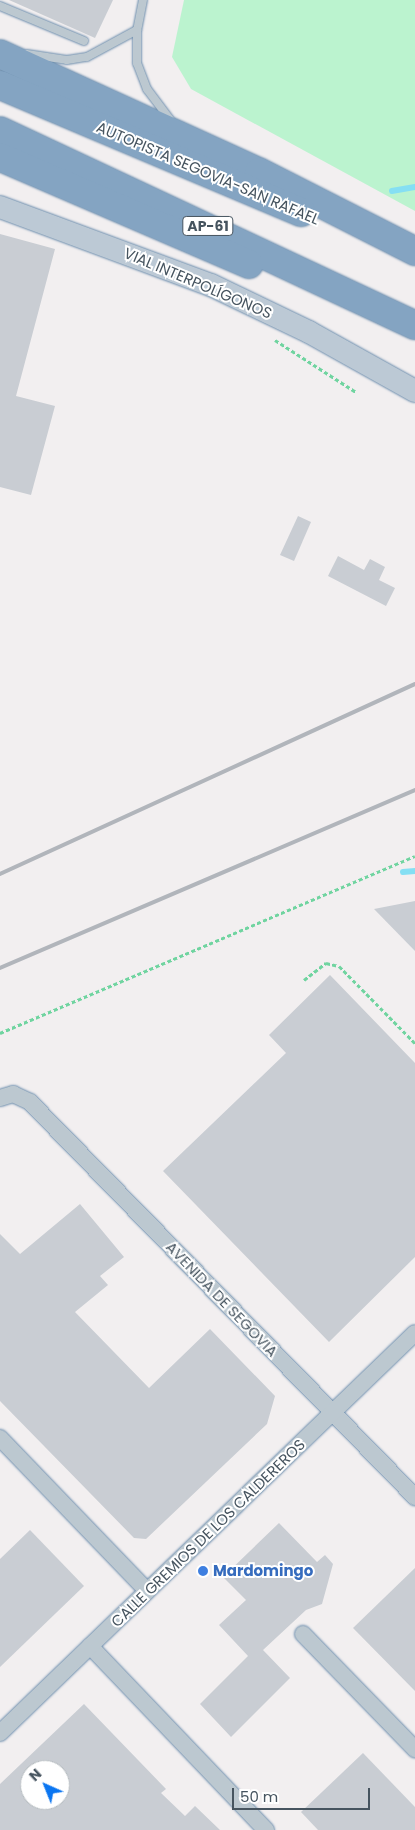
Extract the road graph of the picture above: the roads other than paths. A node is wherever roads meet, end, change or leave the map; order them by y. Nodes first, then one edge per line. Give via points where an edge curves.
1 (142, 0) edge
2 (0, 6) edge
3 (137, 30) junction
4 (84, 41) dead end
5 (0, 49) edge
6 (0, 54) edge
7 (0, 85) edge
8 (0, 131) edge
9 (198, 144) junction
10 (0, 157) edge
11 (0, 206) edge
12 (415, 251) edge
13 (415, 262) edge
14 (415, 325) edge
15 (415, 330) edge
16 (415, 391) edge
17 (0, 1098) edge
18 (415, 1333) edge
19 (333, 1412) junction
20 (0, 1438) edge
21 (415, 1497) edge
22 (147, 1591) junction
23 (303, 1634) dead end
24 (90, 1646) junction
25 (0, 1732) edge
26 (415, 1749) edge
27 (266, 1830) edge

1 - 3 lane
2 - 4 lane
3 - 5 lane via 88,57 68,60
3 - 9 lane via 138,63 146,89 166,117
6 - 9 highway
7 - 13 highway, AUTOPISTA SEGOVIA-SAN RAFAEL
8 - 14 highway, AP-61
9 - 12 highway via 342,212
10 - 15 highway via 205,247
11 - 16 main road, VIAL INTERPOLÍGONOS via 211,285 309,332
17 - 19 street, AVENIDA DE SEGOVIA via 12,1094 30,1102
18 - 19 street, CALLE GREMIOS DE LOS CALDEREROS
19 - 21 street, AVENIDA DE SEGOVIA
19 - 22 street, CALLE GREMIOS DE LOS CALDEREROS
20 - 22 street
22 - 24 street, CALLE GREMIOS DE LOS CALDEREROS
23 - 26 street
24 - 25 street, CALLE GREMIOS DE LOS CALDEREROS
24 - 27 street

